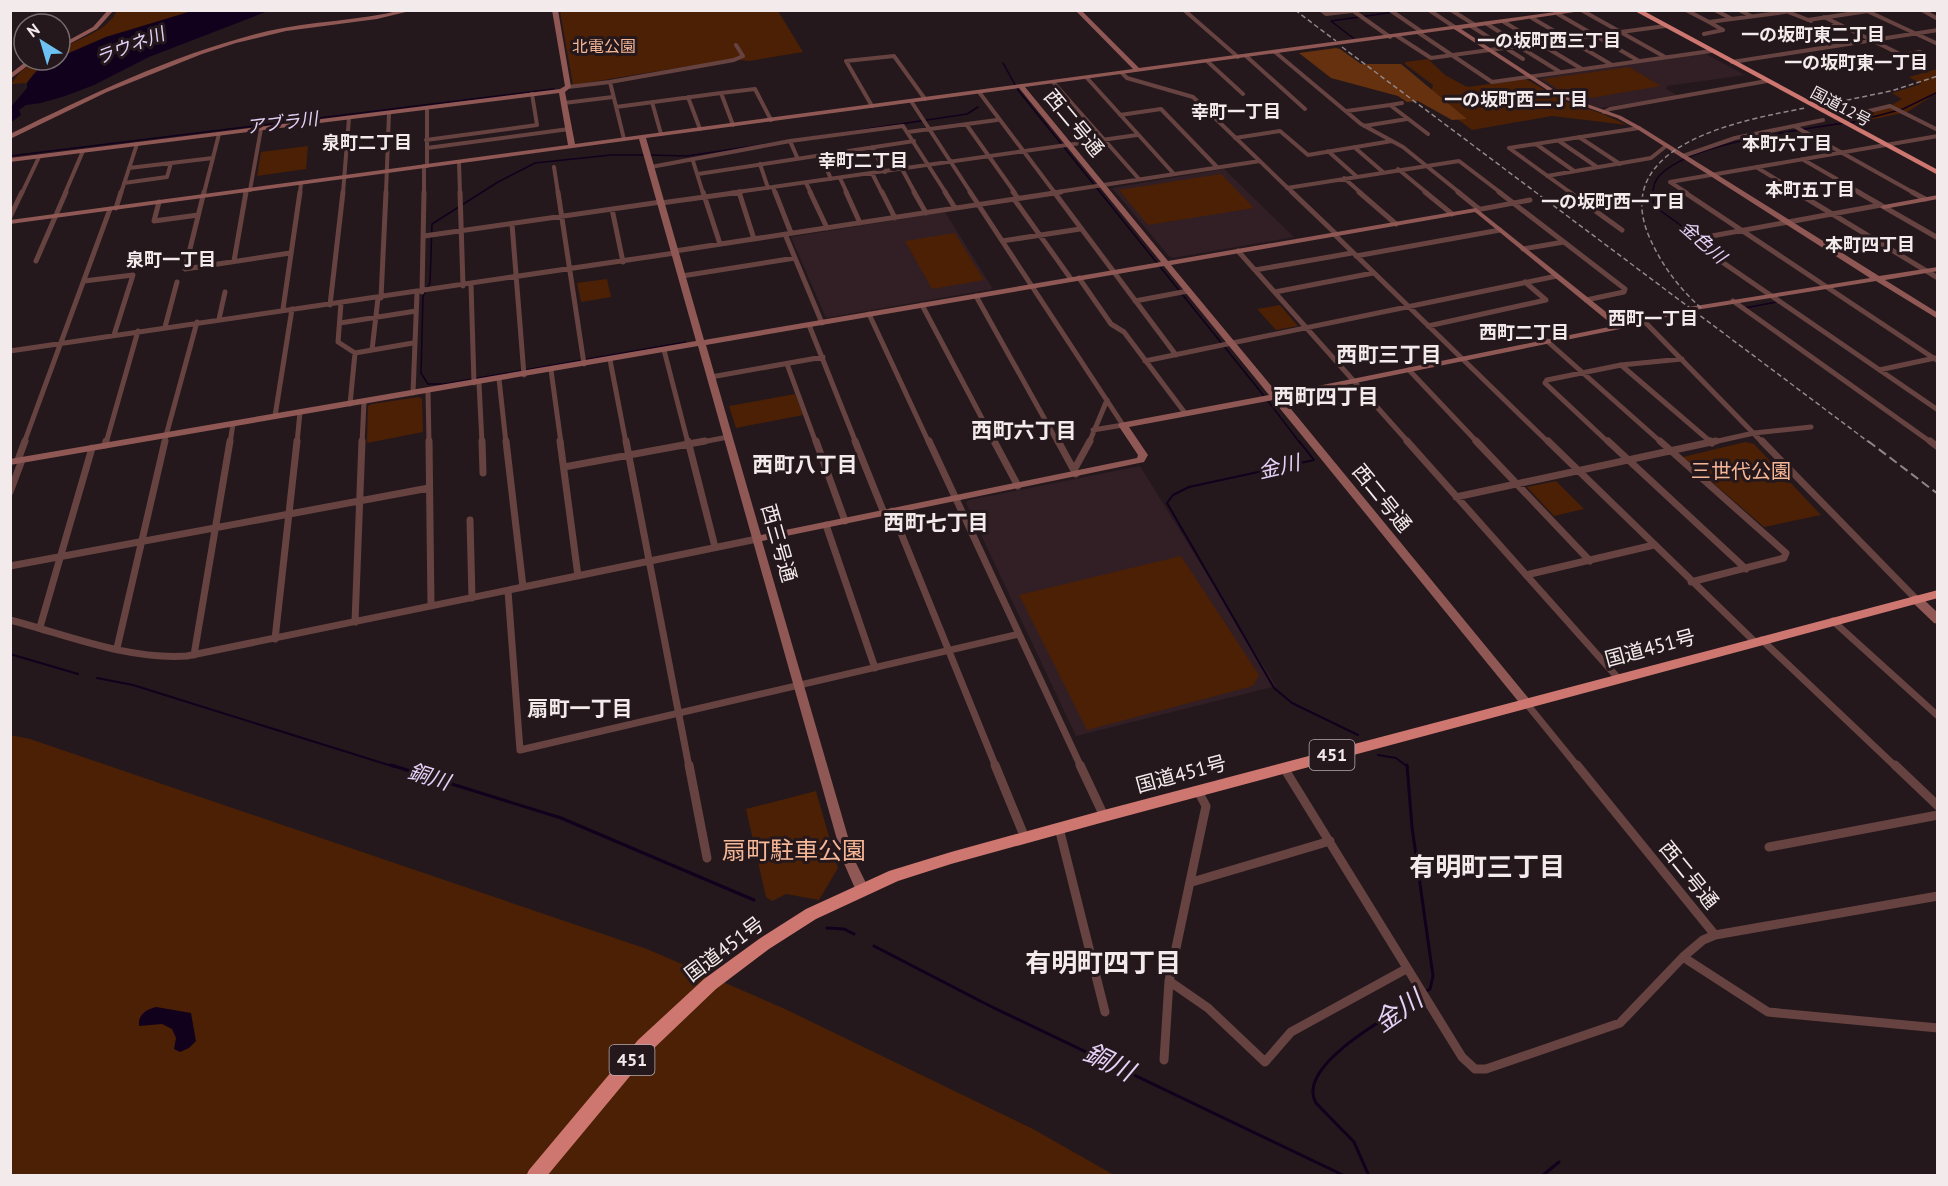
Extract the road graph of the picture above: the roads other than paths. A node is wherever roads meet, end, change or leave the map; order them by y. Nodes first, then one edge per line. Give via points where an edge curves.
1 (112, 10) edge
2 (412, 10) edge
3 (555, 10) edge
4 (1077, 10) edge
5 (1184, 10) edge
6 (1321, 10) edge
7 (1390, 10) edge
8 (1428, 10) edge
9 (1451, 10) edge
10 (1636, 10) edge
11 (1686, 10) edge
12 (1715, 10) edge
13 (1739, 10) edge
14 (1825, 10) edge
15 (1873, 10) edge
16 (1922, 10) edge
17 (1352, 11) edge
18 (1582, 11) edge
19 (1784, 11) edge
20 (1866, 11) edge
21 (1558, 14) junction
22 (1751, 16) junction
23 (1837, 16) junction
24 (1532, 18) junction
25 (1824, 18) junction
26 (1732, 19) junction
27 (1938, 19) edge
28 (1808, 20) junction
29 (1504, 22) junction
30 (1710, 22) junction
31 (1487, 24) junction
32 (1838, 24) junction
33 (1473, 26) junction
34 (1665, 26) junction
35 (1822, 27) junction
36 (1456, 28) junction
37 (1938, 30) edge
38 (1620, 32) junction
39 (1421, 33) junction
40 (1916, 33) junction
41 (1704, 34) dead end
42 (1393, 36) junction
43 (1595, 36) junction
44 (1569, 39) junction
45 (72, 40) edge
46 (1871, 40) junction
47 (1540, 43) junction
48 (1938, 44) edge
49 (736, 45) dead end
50 (1841, 45) junction
51 (1520, 46) junction
52 (1504, 48) junction
53 (1490, 50) junction
54 (1711, 51) junction
55 (1275, 52) junction
56 (1920, 52) dead end
57 (1246, 56) junction
58 (1452, 56) junction
59 (1238, 57) junction
60 (1665, 57) junction
61 (1523, 59) dead end
62 (1639, 61) junction
63 (1207, 62) junction
64 (1732, 62) junction
65 (1612, 65) junction
66 (1582, 69) junction
67 (1138, 71) junction
68 (1560, 72) junction
69 (1122, 73) junction
70 (1530, 77) junction
71 (1087, 78) junction
72 (1767, 81) junction
73 (610, 82) junction
74 (1053, 82) junction
75 (1020, 86) junction
76 (565, 89) junction
77 (979, 92) junction
78 (721, 93) junction
79 (532, 94) junction
80 (1244, 94) dead end
81 (613, 97) junction
82 (688, 97) junction
83 (924, 99) junction
84 (911, 101) junction
85 (652, 102) junction
86 (564, 103) junction
87 (1402, 104) dead end
88 (1390, 105) junction
89 (872, 106) junction
90 (616, 107) junction
91 (427, 108) junction
92 (1305, 109) dead end
93 (1347, 111) junction
94 (1604, 112) junction
95 (389, 113) junction
96 (1119, 115) junction
97 (1852, 115) dead end
98 (349, 118) junction
99 (1407, 119) junction
100 (771, 120) junction
101 (997, 120) junction
102 (1823, 120) dead end
103 (733, 124) junction
104 (966, 124) junction
105 (1364, 126) junction
106 (1794, 126) junction
107 (1639, 128) junction
108 (261, 129) junction
109 (569, 129) junction
110 (699, 129) junction
111 (928, 129) junction
112 (1938, 130) edge
113 (908, 132) junction
114 (219, 134) junction
115 (661, 134) junction
116 (1428, 134) dead end
117 (1137, 135) junction
118 (1938, 136) edge
119 (10, 137) edge
120 (642, 137) junction
121 (1580, 137) junction
122 (1235, 138) junction
123 (624, 139) junction
124 (426, 140) junction
125 (1104, 140) junction
126 (790, 141) junction
127 (914, 141) junction
128 (1392, 141) junction
129 (1559, 141) junction
130 (137, 144) junction
131 (1536, 144) junction
132 (1069, 145) junction
133 (1885, 145) junction
134 (572, 146) junction
135 (1666, 146) junction
136 (872, 147) junction
137 (1354, 147) junction
138 (427, 148) junction
139 (83, 151) junction
140 (1328, 151) junction
141 (1022, 152) junction
142 (1842, 153) junction
143 (820, 154) junction
144 (1683, 156) junction
145 (39, 157) junction
146 (797, 157) junction
147 (989, 157) junction
148 (213, 158) junction
149 (1802, 159) junction
150 (10, 160) edge
151 (693, 161) junction
152 (1260, 161) junction
153 (459, 162) junction
154 (950, 162) junction
155 (171, 163) junction
156 (760, 164) junction
157 (1620, 164) junction
158 (930, 165) junction
159 (1425, 165) junction
160 (425, 166) junction
161 (554, 167) dead end
162 (651, 167) junction
163 (1217, 167) junction
164 (1597, 167) junction
165 (1756, 167) junction
166 (129, 168) junction
167 (902, 169) junction
168 (1398, 169) junction
169 (387, 171) junction
170 (1574, 171) junction
171 (885, 172) junction
172 (1383, 172) junction
173 (872, 173) junction
174 (1938, 173) edge
175 (698, 174) junction
176 (1174, 174) junction
177 (1713, 175) junction
178 (1356, 176) junction
179 (1547, 176) junction
180 (345, 177) junction
181 (840, 178) junction
182 (1344, 178) junction
183 (831, 179) junction
184 (1139, 179) junction
185 (124, 183) junction
186 (301, 183) junction
187 (806, 183) junction
188 (1102, 185) junction
189 (771, 188) junction
190 (1287, 188) junction
191 (248, 190) junction
192 (739, 192) junction
193 (1053, 193) junction
194 (203, 196) junction
195 (705, 196) junction
196 (1938, 197) edge
197 (1016, 199) junction
198 (1925, 199) junction
199 (1530, 200) dead end
200 (159, 202) junction
201 (661, 202) junction
202 (1514, 203) junction
203 (978, 205) junction
204 (1882, 206) junction
205 (1938, 206) edge
206 (113, 208) junction
207 (955, 208) junction
208 (612, 209) junction
209 (1478, 210) junction
210 (926, 213) junction
211 (1832, 213) junction
212 (1452, 214) junction
213 (198, 215) junction
214 (57, 216) junction
215 (562, 216) junction
216 (10, 217) edge
217 (895, 218) junction
218 (10, 222) edge
219 (1787, 222) junction
220 (860, 223) junction
221 (512, 224) junction
222 (1396, 224) junction
223 (827, 228) junction
224 (1080, 229) junction
225 (1500, 230) junction
226 (1622, 230) dead end
227 (1742, 230) junction
228 (460, 231) junction
229 (791, 233) junction
230 (785, 234) junction
231 (1335, 234) junction
232 (1039, 235) junction
233 (424, 236) junction
234 (1938, 238) edge
235 (754, 239) junction
236 (1002, 241) junction
237 (1564, 242) junction
238 (720, 244) junction
239 (1523, 249) junction
240 (1238, 251) junction
241 (675, 252) junction
242 (290, 253) junction
243 (1354, 254) junction
244 (795, 258) junction
245 (36, 261) dead end
246 (234, 261) junction
247 (623, 262) junction
248 (1165, 263) junction
249 (1938, 269) edge
250 (570, 270) junction
251 (1255, 270) junction
252 (1927, 271) junction
253 (1113, 272) junction
254 (1373, 273) junction
255 (682, 276) junction
256 (1557, 276) junction
257 (515, 278) junction
258 (1938, 278) edge
259 (1075, 279) junction
260 (1877, 279) junction
261 (84, 281) junction
262 (177, 282) dead end
263 (1525, 282) junction
264 (471, 285) junction
265 (463, 286) junction
266 (1031, 286) junction
267 (1827, 287) junction
268 (1188, 291) junction
269 (225, 292) dead end
270 (1275, 292) junction
271 (419, 293) junction
272 (1771, 295) junction
273 (976, 296) junction
274 (380, 298) junction
275 (1586, 300) junction
276 (1135, 301) junction
277 (1733, 301) junction
278 (341, 303) junction
279 (330, 305) junction
280 (922, 305) junction
281 (1408, 307) junction
282 (283, 309) junction
283 (292, 309) junction
284 (416, 311) junction
285 (869, 314) junction
286 (376, 317) junction
287 (1938, 317) edge
288 (219, 319) junction
289 (1644, 321) junction
290 (197, 322) junction
291 (340, 322) junction
292 (822, 322) junction
293 (809, 325) junction
294 (1428, 326) junction
295 (165, 327) junction
296 (1620, 327) junction
297 (1306, 328) junction
298 (138, 332) junction
299 (114, 335) junction
300 (1547, 341) junction
301 (61, 343) junction
302 (414, 343) junction
303 (1231, 343) junction
304 (701, 344) junction
305 (372, 350) junction
306 (664, 350) junction
307 (10, 351) edge
308 (355, 352) junction
309 (1176, 355) junction
310 (823, 357) junction
311 (1462, 359) junction
312 (1682, 359) junction
313 (1936, 359) edge
314 (610, 360) junction
315 (1145, 361) junction
316 (584, 364) junction
317 (786, 364) junction
318 (1621, 365) junction
319 (551, 370) junction
320 (1409, 370) junction
321 (1879, 370) junction
322 (1582, 372) junction
323 (524, 375) junction
324 (711, 377) junction
325 (499, 379) junction
326 (1354, 381) junction
327 (476, 383) junction
328 (428, 391) junction
329 (413, 393) junction
330 (1275, 397) junction
331 (1107, 400) junction
332 (364, 402) junction
333 (350, 404) junction
334 (1938, 410) edge
335 (300, 412) junction
336 (1185, 413) junction
337 (275, 416) junction
338 (233, 424) junction
339 (1123, 425) junction
340 (1811, 427) dead end
341 (1093, 430) junction
342 (1754, 433) junction
343 (166, 435) junction
344 (728, 437) junction
345 (1712, 442) junction
346 (690, 444) junction
347 (105, 446) junction
348 (1938, 447) edge
349 (92, 448) junction
350 (1671, 451) junction
351 (628, 455) junction
352 (17, 460) edge
353 (1629, 460) junction
354 (564, 466) junction
355 (1579, 471) junction
356 (1075, 472) junction
357 (483, 473) dead end
358 (1517, 484) junction
359 (1018, 486) junction
360 (429, 488) junction
361 (10, 492) edge
362 (1456, 497) junction
363 (955, 498) junction
364 (358, 501) junction
365 (888, 512) junction
366 (289, 514) junction
367 (470, 520) dead end
368 (845, 521) junction
369 (826, 525) junction
370 (216, 528) junction
371 (757, 539) junction
372 (142, 542) junction
373 (1654, 545) junction
374 (715, 548) junction
375 (62, 557) junction
376 (651, 560) junction
377 (1590, 561) junction
378 (10, 566) edge
379 (1746, 568) junction
380 (1526, 575) junction
381 (578, 576) junction
382 (1692, 582) junction
383 (523, 587) junction
384 (508, 591) junction
385 (1938, 594) edge
386 (472, 598) junction
387 (1916, 599) junction
388 (430, 606) junction
389 (10, 620) edge
390 (1938, 620) edge
391 (1833, 621) junction
392 (355, 622) junction
393 (40, 627) junction
394 (1019, 634) junction
395 (275, 639) junction
396 (1758, 641) junction
397 (117, 648) junction
398 (949, 650) junction
399 (194, 655) junction
400 (875, 668) junction
401 (1618, 678) junction
402 (800, 685) junction
403 (1527, 703) junction
404 (680, 714) junction
405 (1938, 716) edge
406 (1284, 768) junction
407 (1198, 791) junction
408 (1938, 806) edge
409 (1938, 815) edge
410 (1104, 816) junction
411 (1059, 828) junction
412 (1025, 838) junction
413 (1330, 841) junction
414 (1769, 847) dead end
415 (707, 858) dead end
416 (1192, 882) junction
417 (862, 889) junction
418 (1938, 896) edge
419 (1715, 934) junction
420 (1683, 957) junction
421 (1406, 969) junction
422 (1169, 981) junction
423 (1105, 1012) dead end
424 (1938, 1028) edge
425 (1164, 1060) dead end
426 (535, 1176) edge

1 - 45 street via 95,28
2 - 119 street via 283,29 177,58
3 - 76 street
4 - 67 street
5 - 59 street
6 - 17 street via 1326,14
7 - 39 street
8 - 36 street
9 - 33 street
10 - 34 highway, 国道12号
11 - 30 street
12 - 26 street
13 - 22 street
14 - 23 street
15 - 20 street
16 - 27 street
17 - 42 street
18 - 21 street
18 - 38 street
19 - 22 street
19 - 28 street
20 - 23 street
20 - 40 street
21 - 24 street
21 - 43 street
22 - 26 street
23 - 25 street
24 - 29 street
24 - 44 street
25 - 28 street
25 - 32 street
26 - 30 street
28 - 35 street
29 - 31 street
29 - 47 street
30 - 41 street via 1724,30
31 - 33 street
31 - 51 street
32 - 35 street
32 - 46 street
33 - 36 street
33 - 52 street
34 - 38 street
34 - 54 highway, 国道12号
35 - 50 street via 1809,30
36 - 39 street
36 - 53 street
37 - 40 street
38 - 43 street
38 - 60 street
39 - 42 street
39 - 58 street
40 - 46 street
40 - 48 street
42 - 55 street
42 - 58 street via 1429,58
43 - 44 street
43 - 62 street
44 - 47 street
44 - 65 street
46 - 50 street
46 - 56 street via 1902,55
47 - 51 street
47 - 66 street
49 - 73 street via 743,56 734,60
50 - 64 street
51 - 52 street
51 - 68 street
52 - 53 street
52 - 61 street
53 - 58 street
53 - 70 street
54 - 60 street
54 - 64 highway, 国道12号
55 - 57 street
55 - 93 street
57 - 59 street
57 - 92 street
58 - 70 street via 1492,82
59 - 63 street
60 - 62 street
62 - 65 street
63 - 67 street
63 - 80 street
64 - 72 highway, 国道12号
65 - 66 street
66 - 68 street
67 - 69 street
68 - 70 street
69 - 71 street
69 - 122 street via 1127,78 1193,98
70 - 94 street via 1560,96
71 - 74 street
71 - 96 street
72 - 94 street
72 - 133 highway, 国道12号
73 - 76 street
73 - 81 street
74 - 75 street
74 - 125 street
75 - 77 street
75 - 132 street, 西二号通
76 - 79 street
76 - 86 street
77 - 83 street
77 - 101 street
78 - 82 street
78 - 100 street via 755,89
78 - 103 street
79 - 91 street
79 - 124 street via 537,125
81 - 86 street
81 - 90 street
82 - 85 street
82 - 110 street
83 - 84 street
83 - 89 street via 894,56 846,62
84 - 89 street
84 - 111 street
85 - 90 street
85 - 115 street
86 - 109 street
87 - 88 street
88 - 93 street
88 - 99 street
89 - 100 street
90 - 123 street
91 - 95 street
91 - 124 street
93 - 105 street
94 - 107 street
95 - 98 street
95 - 169 street
96 - 117 street
96 - 163 street via 1161,109
97 - 112 street via 1890,106
98 - 108 street
98 - 180 street
99 - 105 street
99 - 116 street
100 - 103 street
101 - 104 street
101 - 141 street
102 - 106 street
103 - 110 street
104 - 111 street
104 - 147 street
105 - 128 street
106 - 142 street
106 - 144 street via 1736,138
107 - 121 street
107 - 135 street
108 - 114 street
108 - 191 street
109 - 134 street
109 - 138 street
110 - 115 street
111 - 113 street
111 - 154 street
113 - 126 street via 903,126
113 - 127 street
114 - 130 street
114 - 148 street
115 - 120 street
117 - 125 street
117 - 176 street
118 - 133 street
120 - 123 street
120 - 162 street, 西三号通
121 - 129 street
121 - 157 street
122 - 140 street via 1280,131 1308,154
122 - 152 street
123 - 134 street
124 - 138 street
125 - 132 street
125 - 184 street
126 - 146 street
126 - 151 street
127 - 136 street
127 - 158 street
128 - 137 street
128 - 159 street
129 - 131 street
129 - 164 street
130 - 139 street
130 - 166 street
131 - 170 street
131 - 179 street via 1509,148
132 - 141 street
132 - 188 street, 西二号通
133 - 142 street
133 - 174 highway, 国道12号
134 - 153 street
135 - 144 street
135 - 157 street via 1651,158
136 - 143 street
136 - 171 street
137 - 140 street
137 - 172 street
138 - 160 street
139 - 145 street
139 - 214 street
140 - 178 street
141 - 147 street
141 - 193 street
142 - 149 street
142 - 198 street
143 - 146 street
143 - 183 street
144 - 177 street
145 - 150 street
145 - 216 street
146 - 156 street
147 - 154 street
147 - 197 street
148 - 155 street
148 - 194 street
149 - 165 street
149 - 204 street
151 - 162 street
151 - 175 street
152 - 163 street
152 - 190 street
153 - 160 street
153 - 228 street
154 - 158 street
154 - 203 street
155 - 166 street
155 - 185 street via 167,177
156 - 175 street
156 - 189 street
157 - 164 street
158 - 167 street
158 - 207 street
159 - 168 street
159 - 202 street via 1459,162
159 - 209 street
160 - 169 street
160 - 233 street
161 - 215 street
162 - 201 street, 西三号通
163 - 176 street
164 - 170 street
165 - 177 street
165 - 211 street
166 - 185 street
167 - 171 street
167 - 210 street
168 - 172 street
168 - 212 street
169 - 180 street
169 - 274 street
170 - 179 street
171 - 173 street
172 - 178 street
173 - 181 street
173 - 217 street
175 - 195 street
176 - 184 street
177 - 219 street
177 - 227 street via 1670,182
178 - 182 street
179 - 226 street
180 - 186 street
180 - 279 street
181 - 183 street
181 - 220 street
182 - 190 street
182 - 222 street
183 - 187 street
184 - 188 street
185 - 206 street
186 - 191 street
186 - 242 street
187 - 189 street
187 - 223 street
188 - 193 street
188 - 248 street, 西二号通
189 - 192 street
189 - 229 street
190 - 231 street
191 - 194 street
191 - 246 street
192 - 195 street
192 - 235 street
193 - 197 street
193 - 224 street
194 - 200 street
194 - 213 street
195 - 201 street
195 - 238 street
196 - 198 street
197 - 203 street
197 - 232 street
198 - 204 street
198 - 205 street
199 - 202 street
200 - 206 street
200 - 213 street via 154,221
201 - 208 street
201 - 241 street, 西三号通
202 - 209 street
202 - 237 street
203 - 207 street
203 - 236 street
204 - 211 street
204 - 234 street
206 - 214 street
206 - 261 street
207 - 210 street
208 - 215 street
208 - 247 street
209 - 212 street
209 - 225 street
210 - 217 street
211 - 219 street
211 - 252 street
212 - 222 street
213 - 246 street via 185,269
214 - 218 street
214 - 245 street
215 - 221 street
215 - 250 street
217 - 220 street
219 - 227 street
219 - 260 street
220 - 223 street
221 - 228 street
221 - 257 street
222 - 231 street
223 - 229 street
224 - 232 street
224 - 253 street
225 - 239 street
225 - 243 street
227 - 267 street
227 - 272 street via 1690,240
228 - 233 street
228 - 265 street
229 - 230 street
230 - 235 street
230 - 244 street
231 - 240 street
231 - 243 street
232 - 236 street
232 - 259 street
233 - 271 street
235 - 238 street
236 - 266 street
237 - 239 street
237 - 275 street via 1625,290
238 - 241 street
239 - 256 street
240 - 248 street
240 - 251 street
241 - 247 street
241 - 255 street, 西三号通
242 - 246 street
242 - 282 street
243 - 251 street
243 - 254 street
244 - 255 street
244 - 292 street
247 - 250 street
248 - 253 street
248 - 268 street, 西二号通
249 - 252 street
250 - 257 street
250 - 316 street
251 - 270 street
252 - 258 street
252 - 260 street
253 - 259 street
253 - 276 street
254 - 270 street
254 - 281 street
255 - 304 street, 西三号通
256 - 263 street
256 - 275 street
257 - 264 street
257 - 323 street
259 - 266 street
259 - 315 street
260 - 267 street
260 - 287 street
261 - 299 street via 133,275
261 - 301 street
262 - 295 street
263 - 281 street
263 - 294 street via 1546,300
264 - 265 street
264 - 327 street
265 - 271 street
266 - 273 street
266 - 331 street
267 - 272 street
267 - 313 street
268 - 276 street
268 - 303 street, 西二号通
269 - 288 street
270 - 297 street
271 - 274 street
271 - 284 street
272 - 277 street
272 - 321 street
273 - 280 street
273 - 356 street
274 - 278 street
274 - 286 street
275 - 296 street
276 - 309 street
277 - 289 street
277 - 348 street
278 - 279 street
278 - 291 street
279 - 283 street
280 - 285 street
280 - 359 street
281 - 294 street
281 - 297 street
282 - 283 street
282 - 288 street
283 - 337 street
284 - 286 street
284 - 302 street
285 - 292 street
285 - 363 street
286 - 291 street
286 - 305 street
288 - 290 street
289 - 296 street
289 - 312 street
290 - 295 street
290 - 343 street
291 - 308 street via 338,342
292 - 293 street
293 - 304 street
293 - 310 street
294 - 311 street
295 - 298 street
296 - 300 street
297 - 303 street
297 - 326 street
298 - 299 street
298 - 347 street
299 - 301 street
300 - 311 street
300 - 322 street
301 - 307 street
301 - 352 street
302 - 305 street
302 - 329 street
303 - 309 street
303 - 330 street, 西二号通
304 - 306 street
304 - 324 street, 西三号通
305 - 308 street
306 - 314 street
306 - 346 street
308 - 333 street
309 - 315 street
310 - 317 street
310 - 365 street
311 - 320 street
311 - 355 street
312 - 318 street
312 - 342 street
313 - 321 street
314 - 316 street
314 - 351 street
315 - 336 street
316 - 319 street
317 - 324 street
317 - 368 street
318 - 322 street
318 - 345 street
319 - 323 street
319 - 354 street
320 - 326 street
320 - 358 street
321 - 334 street
322 - 350 street
322 - 353 street via 1545,383
323 - 325 street
324 - 344 street, 西三号通
325 - 327 street
325 - 383 street
326 - 330 street
326 - 362 street
327 - 328 street
327 - 357 street
328 - 329 street
328 - 360 street
329 - 332 street
330 - 336 street
330 - 403 street, 西二号通
331 - 339 street
331 - 341 street
332 - 333 street
332 - 364 street
333 - 335 street
335 - 337 street
335 - 366 street
336 - 339 street
337 - 338 street
338 - 343 street
338 - 370 street
339 - 341 street
339 - 356 street via 1143,455 1141,460
340 - 342 street
341 - 356 street
342 - 345 street
342 - 387 street
343 - 347 street
343 - 372 street
344 - 346 street
344 - 371 street, 西三号通
345 - 350 street
346 - 351 street
346 - 374 street
347 - 349 street
349 - 352 street
349 - 375 street
350 - 353 street
350 - 379 street via 1786,553 1784,558
351 - 354 street
351 - 376 street
352 - 361 street
353 - 355 street
353 - 379 street
354 - 381 street
355 - 358 street
355 - 373 street
356 - 359 street
358 - 362 street
358 - 377 street
359 - 363 street
360 - 364 street
360 - 388 street
362 - 380 street
363 - 365 street
363 - 394 street
364 - 366 street
364 - 392 street
365 - 368 street
365 - 398 street
366 - 370 street
366 - 395 street
367 - 386 street
368 - 369 street
369 - 371 street
369 - 400 street
370 - 372 street
370 - 399 street
371 - 374 street
371 - 402 street, 西三号通
372 - 375 street
372 - 397 street
373 - 377 street
373 - 382 street
374 - 376 street
375 - 378 street
375 - 393 street
376 - 381 street
376 - 404 street
377 - 380 street
379 - 382 street
380 - 401 street
381 - 383 street
382 - 396 street
383 - 384 street
384 - 386 street
384 - 404 street via 520,750
385 - 387 highway, 国道451号 / 451
386 - 388 street
387 - 390 street
387 - 391 highway, 国道451号 / 451
388 - 392 street
389 - 393 street
391 - 396 highway, 国道451号 / 451
391 - 405 street
392 - 395 street
393 - 397 street
394 - 398 street
394 - 410 street
395 - 399 street
396 - 401 highway, 国道451号 / 451
396 - 408 street
397 - 399 street via 152,655
398 - 400 street
398 - 412 street
400 - 402 street
401 - 403 highway, 国道451号 / 451
402 - 404 street
402 - 417 street, 西三号通 via 849,861
403 - 406 highway, 国道451号 / 451
403 - 419 street, 西二号通
404 - 415 street
406 - 407 highway, 国道451号 / 451
406 - 413 street
407 - 410 highway, 国道451号 / 451
407 - 416 street via 1206,806
409 - 414 street
410 - 411 highway, 国道451号 / 451
411 - 412 highway, 国道451号 / 451
411 - 423 street
412 - 417 highway, 国道451号 / 451 via 951,858
413 - 416 street
413 - 421 street
416 - 422 street
417 - 426 highway, 国道451号 / 451 via 811,914 702,991 644,1046
418 - 419 street
419 - 420 street
420 - 421 street via 1620,1023 1481,1070 1462,1057
420 - 424 street via 1768,1011
421 - 422 street via 1291,1032 1265,1062 1208,1008
422 - 425 street

